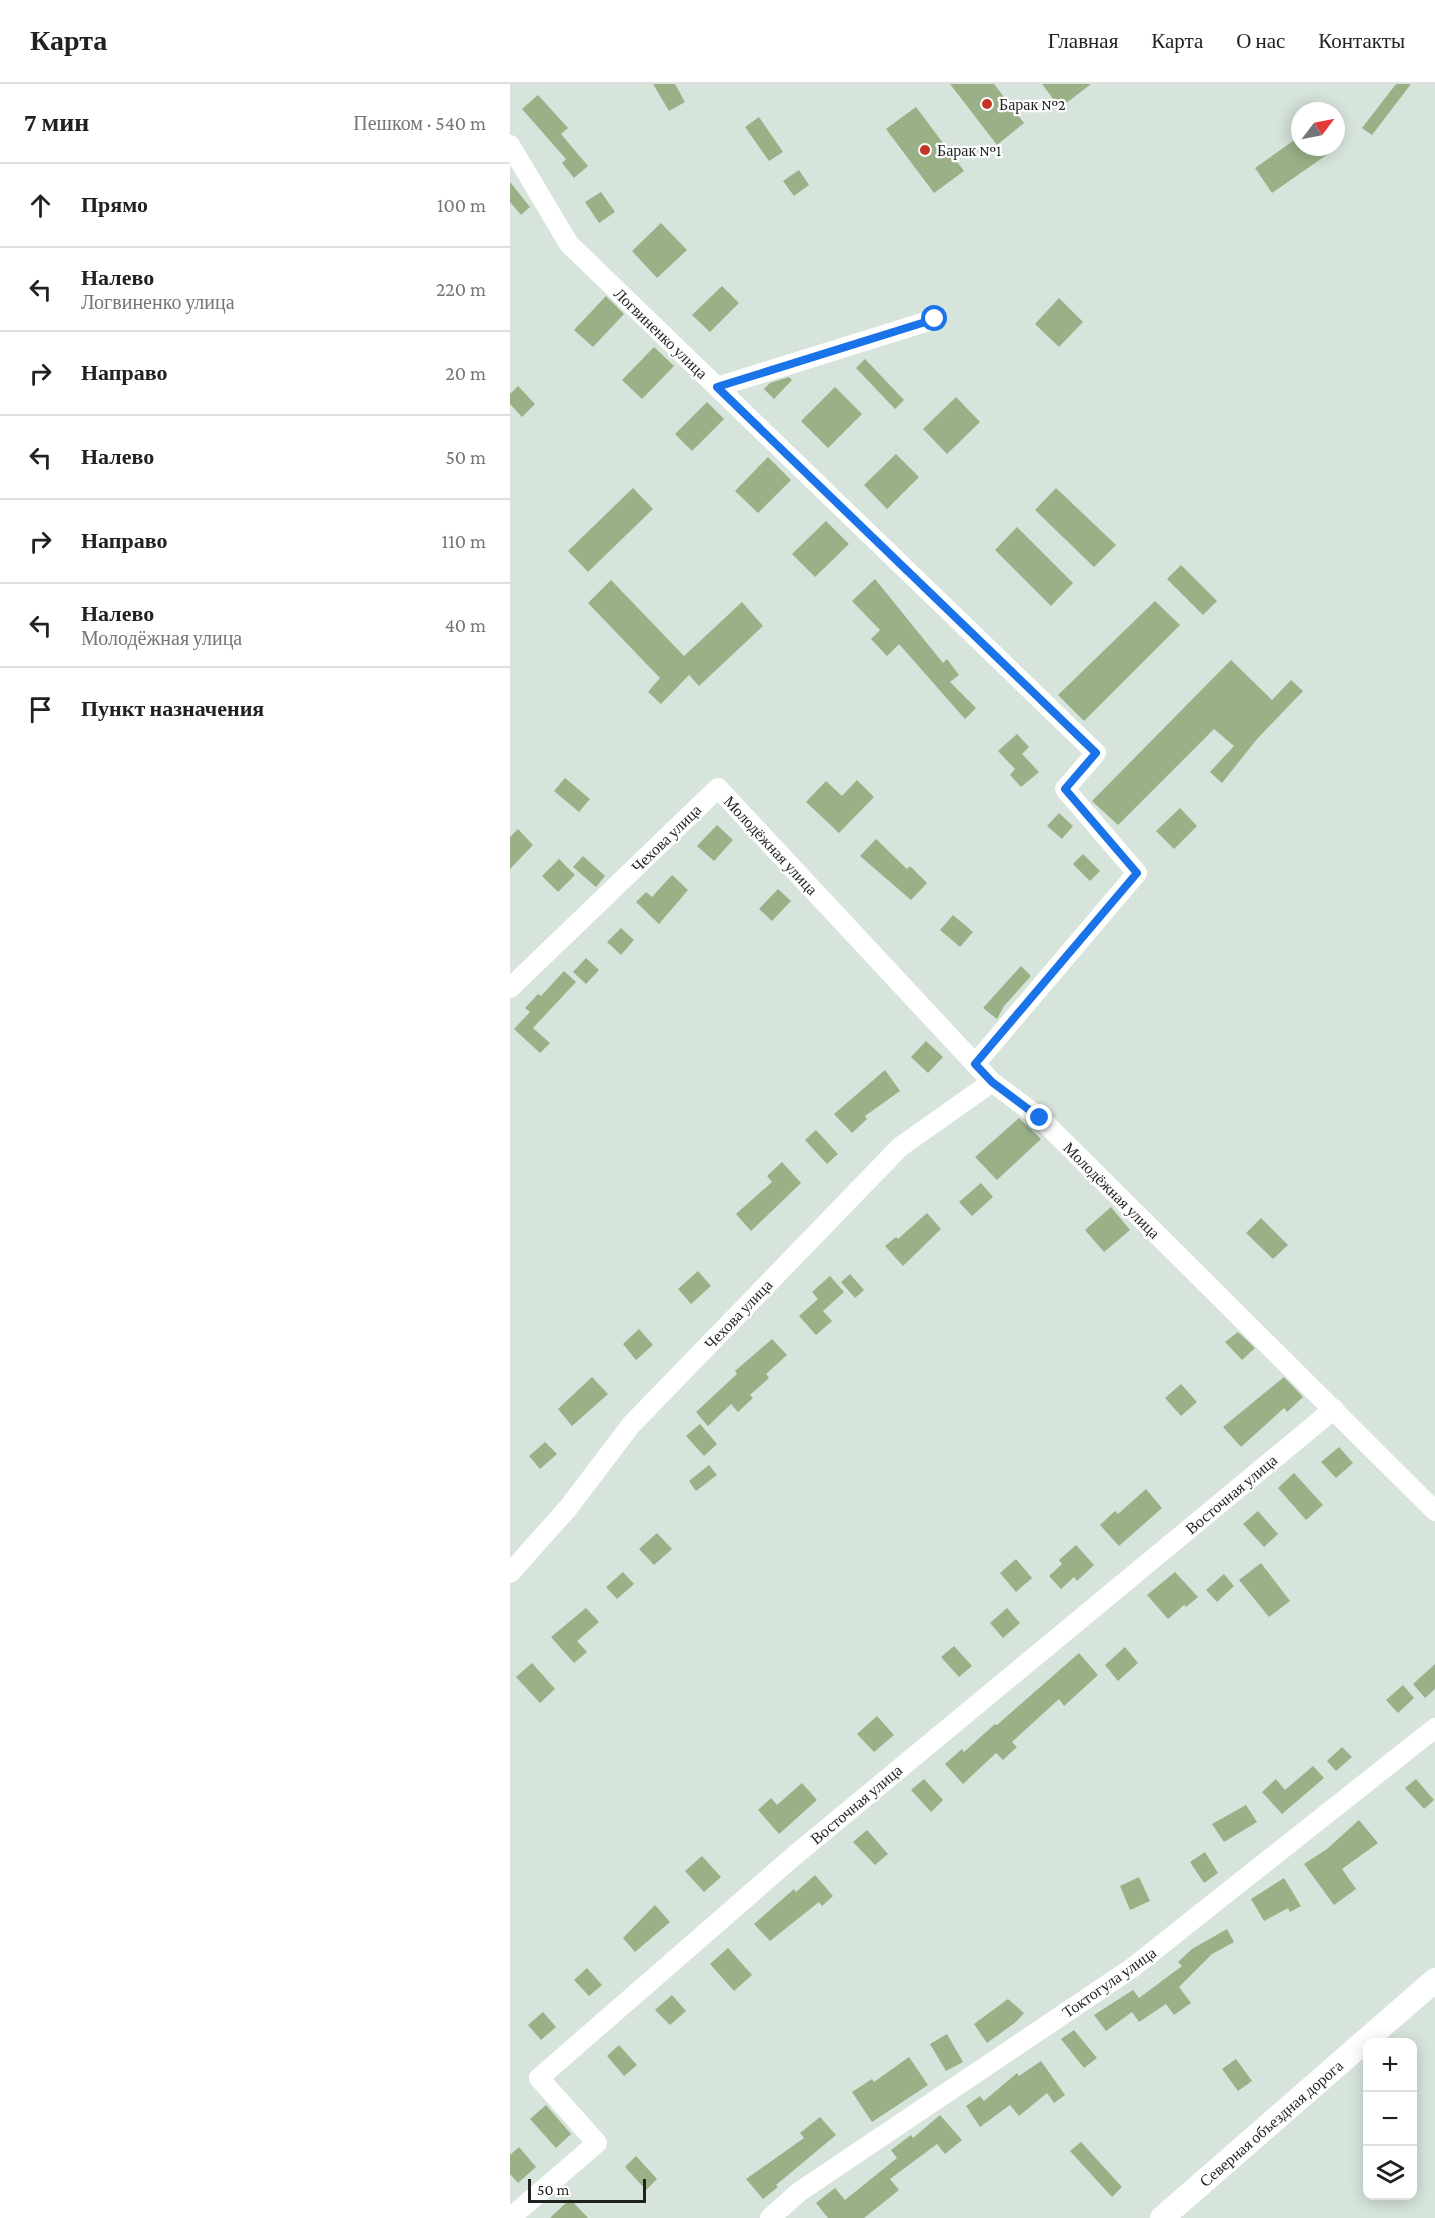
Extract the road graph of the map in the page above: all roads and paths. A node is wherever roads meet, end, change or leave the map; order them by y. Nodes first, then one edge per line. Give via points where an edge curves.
1 (510, 145) edge
2 (935, 319) dead end
3 (717, 387) junction
4 (718, 788) joint
5 (510, 988) edge
6 (975, 1064) junction
7 (992, 1082) junction
8 (1334, 1409) junction
9 (1435, 1511) edge
10 (510, 1573) edge
11 (1435, 1728) edge
12 (1435, 1980) edge
13 (510, 2218) edge
14 (770, 2218) edge
15 (1162, 2218) edge

1 - 3 street, Логвиненко улица via 569,244
2 - 3 street
3 - 6 street, Логвиненко улица via 1096,753 1065,789 1137,873
4 - 5 street, Чехова улица
4 - 6 street, Молодёжная улица
6 - 7 street, Молодёжная улица
7 - 8 street, Молодёжная улица via 1040,1118
7 - 10 street, Чехова улица via 900,1147 631,1425 568,1508
8 - 9 street, Молодёжная улица
8 - 13 street, Восточная улица via 794,1856 539,2078 597,2143
11 - 14 street, Токтогула улица via 1131,1968 799,2192
12 - 15 main road, Северная объездная дорога

